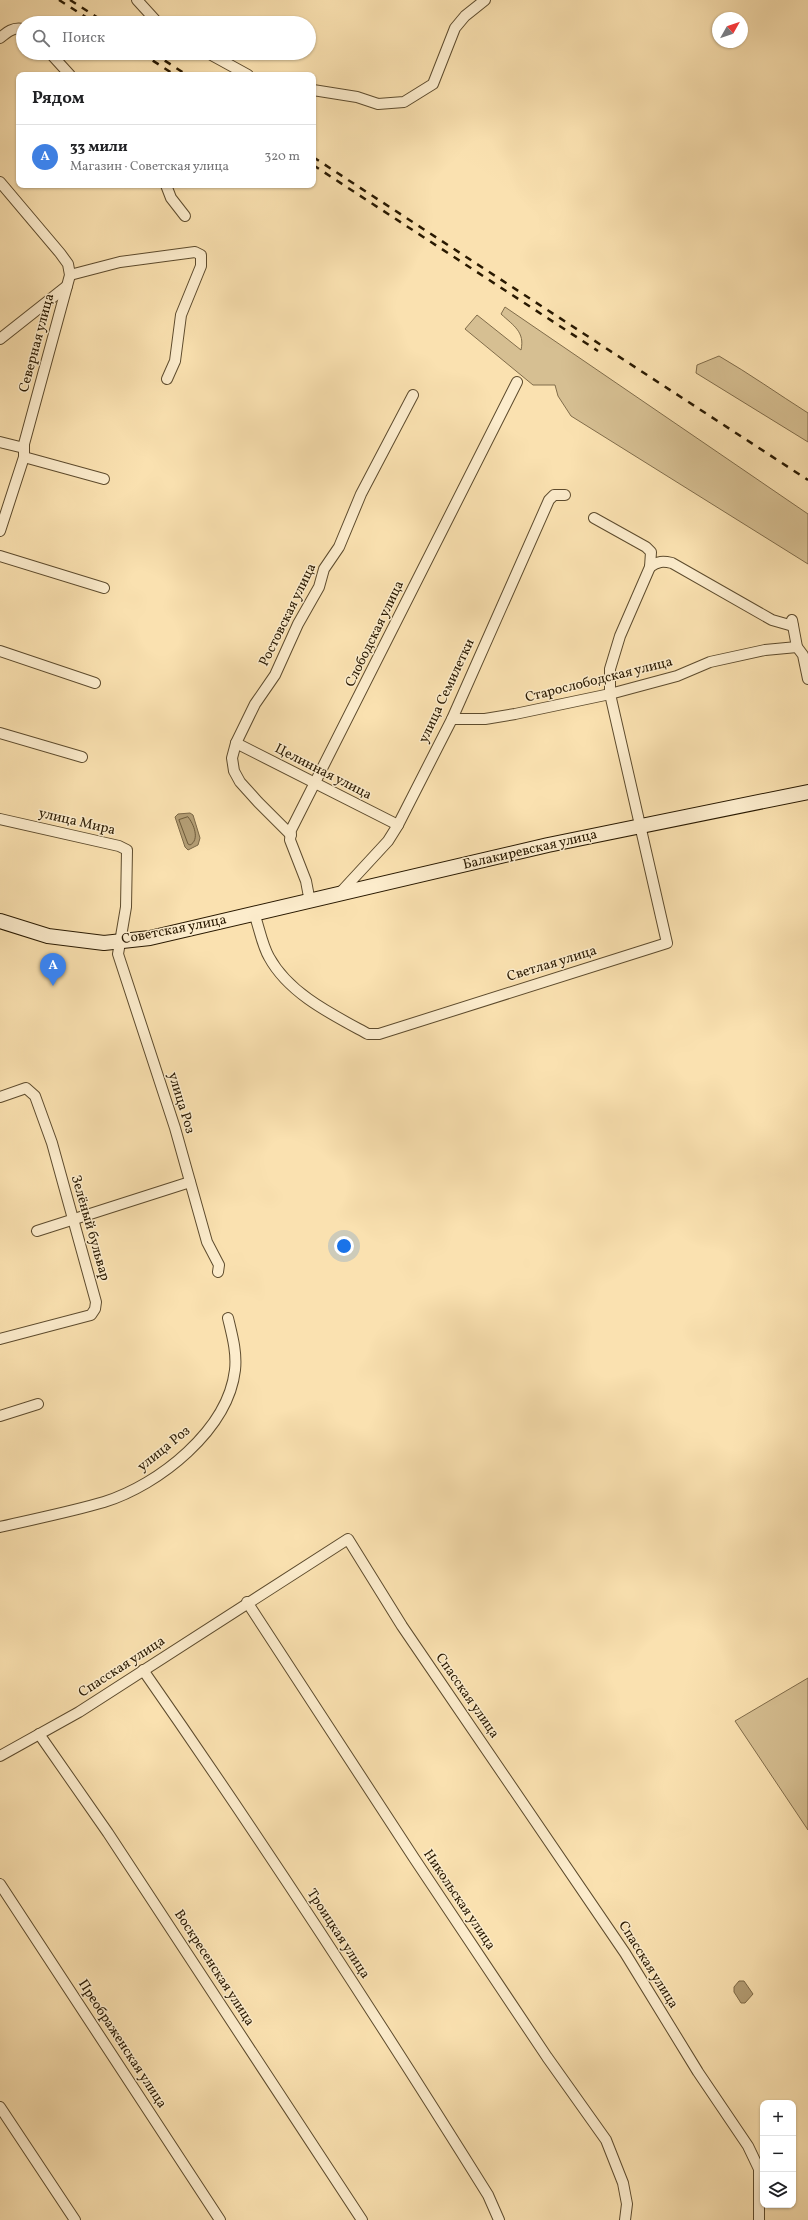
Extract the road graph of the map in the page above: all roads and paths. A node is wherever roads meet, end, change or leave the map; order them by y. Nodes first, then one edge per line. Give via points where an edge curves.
1 (136, 0) edge
2 (485, 0) edge
3 (151, 16) edge
4 (16, 30) edge
5 (0, 38) edge
6 (56, 60) edge
7 (221, 60) edge
8 (67, 72) edge
9 (243, 72) edge
10 (316, 90) edge
11 (2, 187) edge
12 (167, 188) edge
13 (185, 216) dead end
14 (70, 275) junction
15 (67, 286) junction
16 (0, 339) edge
17 (167, 379) dead end
18 (517, 382) dead end
19 (413, 395) dead end
20 (0, 442) edge
21 (24, 452) junction
22 (104, 479) dead end
23 (565, 495) dead end
24 (594, 518) dead end
25 (0, 531) edge
26 (0, 556) edge
27 (650, 567) junction
28 (104, 588) dead end
29 (797, 648) junction
30 (0, 651) edge
31 (808, 679) edge
32 (95, 682) dead end
33 (610, 694) junction
34 (452, 719) junction
35 (0, 733) edge
36 (236, 743) junction
37 (82, 757) dead end
38 (316, 783) junction
39 (808, 792) edge
40 (0, 819) edge
41 (398, 825) junction
42 (640, 826) junction
43 (291, 834) junction
44 (338, 895) junction
45 (310, 902) junction
46 (254, 913) junction
47 (0, 922) edge
48 (120, 942) junction
49 (0, 1097) edge
50 (190, 1182) junction
51 (73, 1220) junction
52 (37, 1231) dead end
53 (218, 1272) dead end
54 (228, 1318) dead end
55 (0, 1339) edge
56 (38, 1404) dead end
57 (0, 1416) edge
58 (0, 1527) edge
59 (247, 1602) junction
60 (143, 1670) junction
61 (39, 1734) junction
62 (0, 1756) edge
63 (0, 1884) edge
64 (0, 2106) edge
65 (75, 2220) edge
66 (220, 2220) edge
67 (362, 2220) edge
68 (499, 2220) edge
69 (625, 2220) edge
70 (760, 2220) edge

1 - 3 street
2 - 10 street via 455,28 433,84 404,102 378,104 357,97
4 - 5 street via 8,31
6 - 8 street
7 - 9 street
11 - 14 street via 60,253 68,264
12 - 13 street via 171,198
14 - 15 street, Северная улица
14 - 17 street via 120,262 195,252 201,255 201,266 181,315 176,361
15 - 16 street
15 - 21 street, Северная улица
18 - 38 street, Слободская улица
19 - 36 street, Ростовская улица via 361,494 339,547 324,569 320,587 298,624 275,675 255,704
20 - 21 street
21 - 22 street
21 - 25 street, Северная улица
23 - 34 street, улица Семилетки via 554,495 549,500
24 - 27 street via 646,547 651,552
26 - 28 street
27 - 29 street via 657,562 672,563 772,620 793,623
27 - 33 street, Светлая улица via 620,636 610,669
29 - 31 street via 803,655
29 - 33 street, Старослободская улица via 765,650 710,662 677,676
30 - 32 street
33 - 34 street, Старослободская улица via 485,719
33 - 42 street, Светлая улица
34 - 41 street, улица Семилетки
35 - 37 street
36 - 38 street, Целинная улица
36 - 43 street, Ростовская улица via 232,758 234,772 240,782
38 - 41 street, Целинная улица
38 - 43 street, Слободская улица via 297,815
39 - 42 street, Балакиревская улица
40 - 48 street, улица Мира via 127,850 126,906
41 - 44 street, улица Семилетки via 388,841
42 - 44 street, Балакиревская улица
42 - 46 street, Светлая улица via 666,943 379,1034 368,1034 347,1022 309,999 286,980 268,957
43 - 45 street, Слободская улица via 293,849 306,881
44 - 45 street, Балакиревская улица
45 - 46 street, Балакиревская улица
46 - 48 street, Советская улица via 150,938
47 - 48 street, Советская улица via 48,936 104,943
48 - 50 street, улица Роз via 118,954
49 - 51 street, Зелёный бульвар via 26,1088 36,1096
50 - 51 street
50 - 53 street, улица Роз via 207,1242 219,1265
51 - 52 street
51 - 55 street, Зелёный бульвар via 96,1302 95,1309 91,1315
54 - 58 street, улица Роз via 234,1344 235,1369 227,1400 217,1419 195,1444 152,1479 105,1502
56 - 57 street
59 - 60 street, Спасская улица
59 - 69 street, Никольская улица via 547,2057 606,2140 623,2183 627,2204
59 - 70 street, Спасская улица via 348,1539 402,1626 625,1953 698,2072 748,2146 759,2169
60 - 61 street, Спасская улица via 79,1712
60 - 68 street, Троицкая улица via 236,1802 480,2182
61 - 62 street, Спасская улица
61 - 67 street, Воскресенская улица via 108,1834
63 - 66 street, Преображенская улица
64 - 65 street

